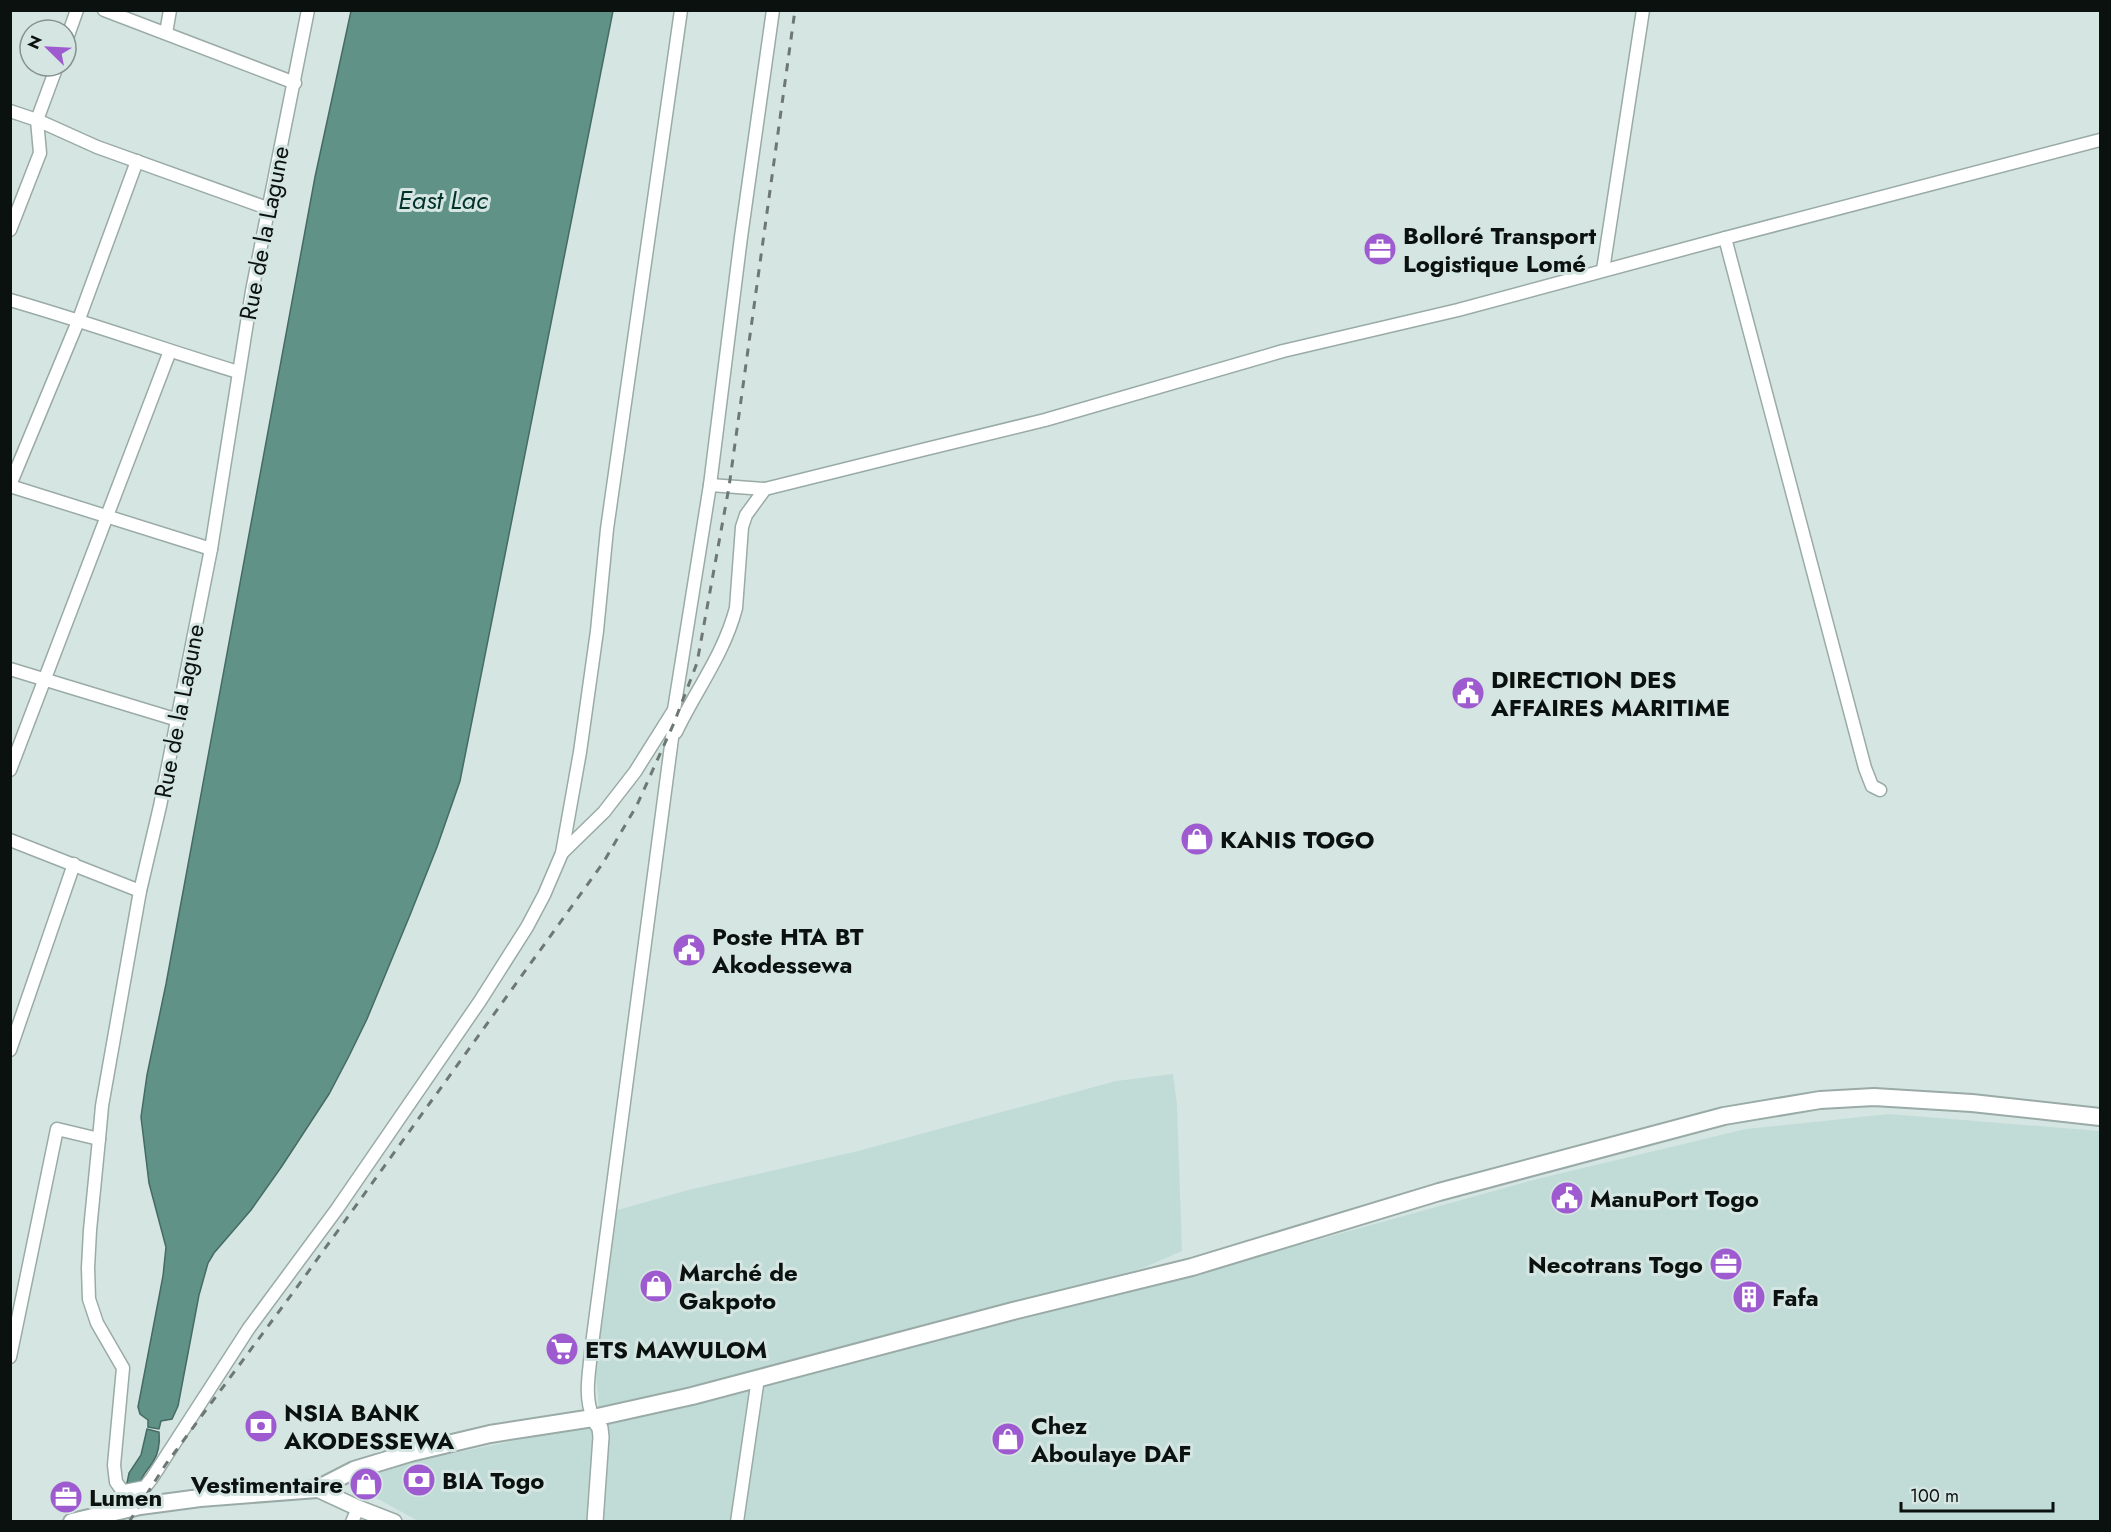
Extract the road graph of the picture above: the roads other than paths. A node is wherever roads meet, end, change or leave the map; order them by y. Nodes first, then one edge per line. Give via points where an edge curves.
1 (104, 10) edge
2 (170, 10) edge
3 (308, 10) edge
4 (681, 10) edge
5 (773, 10) edge
6 (1643, 10) edge
7 (166, 33) junction
8 (53, 78) edge
9 (295, 83) junction
10 (10, 111) edge
11 (37, 120) junction
12 (2100, 140) edge
13 (137, 161) junction
14 (267, 208) junction
15 (10, 230) edge
16 (1725, 238) junction
17 (1603, 270) junction
18 (10, 300) edge
19 (79, 319) junction
20 (170, 351) junction
21 (238, 372) junction
22 (10, 485) edge
23 (710, 485) junction
24 (765, 489) junction
25 (108, 516) junction
26 (211, 549) junction
27 (10, 669) edge
28 (45, 679) junction
29 (674, 710) junction
30 (178, 720) junction
31 (671, 741) junction
32 (10, 770) edge
33 (1880, 790) dead end
34 (10, 840) edge
35 (562, 853) junction
36 (74, 864) junction
37 (140, 891) junction
38 (10, 1050) edge
39 (2100, 1117) edge
40 (99, 1139) junction
41 (12, 1342) edge
42 (10, 1357) edge
43 (758, 1378) junction
44 (593, 1418) junction
45 (316, 1489) junction
46 (355, 1515) edge
47 (72, 1521) edge
48 (394, 1521) edge
49 (595, 1521) edge
50 (737, 1521) edge

1 - 7 street
2 - 7 street
3 - 9 street, Rue de la Lagune
4 - 35 street via 607,529 580,752
5 - 23 street
6 - 17 street
7 - 9 street
8 - 11 street
9 - 14 street, Rue de la Lagune
10 - 11 street
11 - 13 street
11 - 15 street via 40,153
12 - 16 street
13 - 14 street
13 - 19 street
14 - 21 street, Rue de la Lagune
16 - 17 street
16 - 33 street via 1865,768 1872,786
17 - 24 street via 1458,310 1283,351 1045,420
18 - 19 street
19 - 20 street
19 - 22 street
20 - 21 street
20 - 25 street
21 - 26 street, Rue de la Lagune
22 - 25 street
23 - 24 street
23 - 29 street
24 - 31 street via 742,526 736,608 727,635
25 - 26 street
25 - 28 street
26 - 30 street, Rue de la Lagune
27 - 28 street
28 - 30 street
28 - 32 street
29 - 31 street
29 - 35 street via 604,812
30 - 37 street, Rue de la Lagune
31 - 44 street via 588,1384
34 - 36 street
35 - 40 street, Rue de la Lagune via 527,927 480,1001 337,1209 249,1328 145,1487 125,1491 116,1482 114,1465 123,1368 89,1299 90,1230
36 - 37 street
36 - 38 street
37 - 40 street, Rue de la Lagune
39 - 43 main road via 1874,1097 1772,1107 1653,1134 1439,1192 1191,1267
40 - 41 street via 57,1129
41 - 42 street
43 - 44 main road
43 - 50 street
44 - 45 main road via 500,1432 410,1453 354,1470
44 - 49 street via 601,1437
45 - 46 street
45 - 47 main road via 140,1506
46 - 48 street

